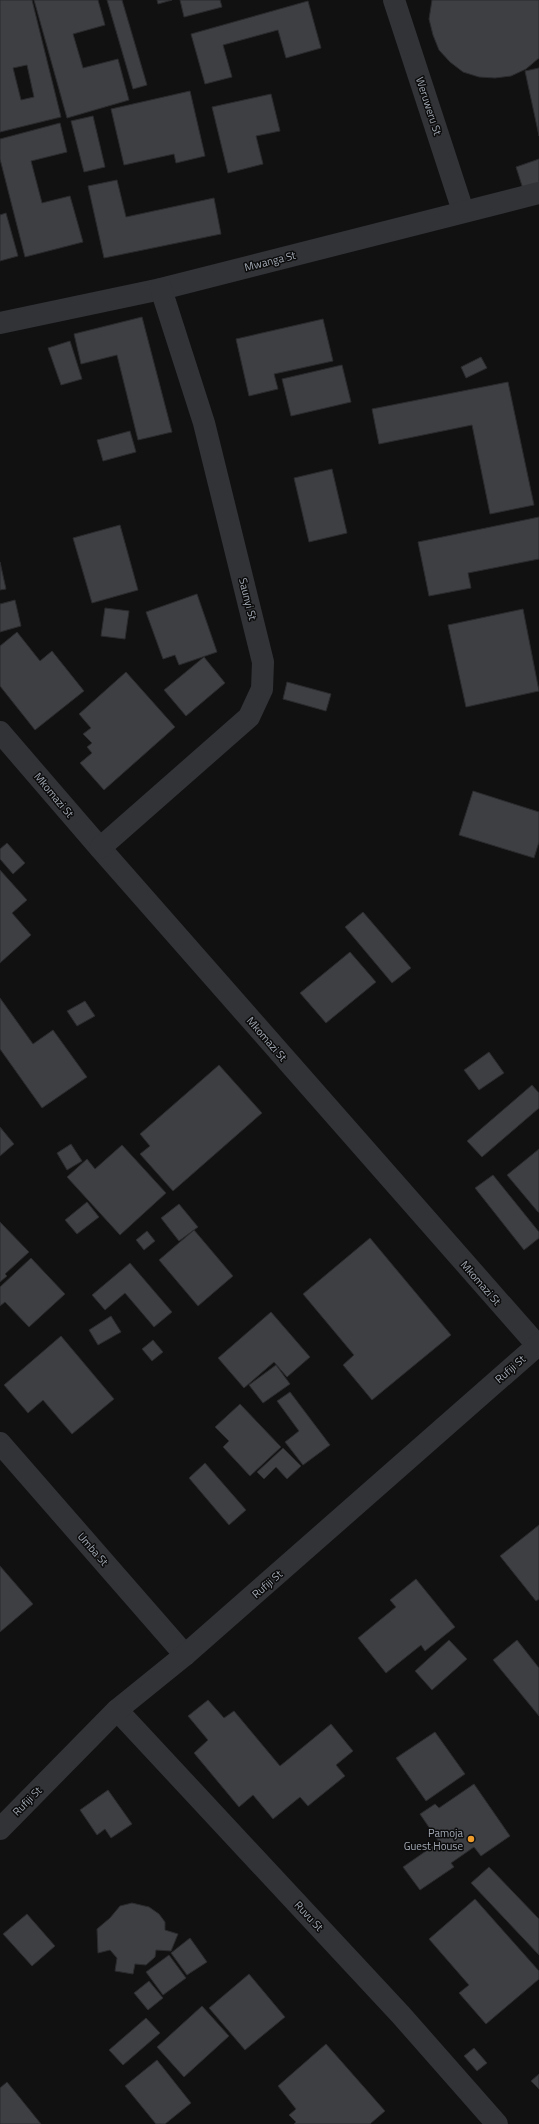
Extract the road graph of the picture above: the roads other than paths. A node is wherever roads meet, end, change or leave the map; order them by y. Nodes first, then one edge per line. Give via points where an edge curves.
1 (394, 0) edge
2 (539, 193) edge
3 (464, 211) junction
4 (160, 289) junction
5 (0, 323) edge
6 (0, 732) edge
7 (100, 848) junction
8 (538, 1344) edge
9 (0, 1443) edge
10 (185, 1656) junction
11 (117, 1710) junction
12 (0, 1829) edge
13 (497, 2124) edge

1 - 3 street, Weruweru St
2 - 3 street, Mwanga St
3 - 4 street, Mwanga St
4 - 5 street, Mwanga St
4 - 7 street, Saunyi St via 204,423 262,662 262,689 249,717
6 - 7 street, Mkomazi St
7 - 8 street, Mkomazi St
8 - 10 street, Rufiji St
9 - 10 street, Umba St
10 - 11 street, Rufiji St
11 - 12 street, Rufiji St
11 - 13 street, Ruvu St via 401,2015

